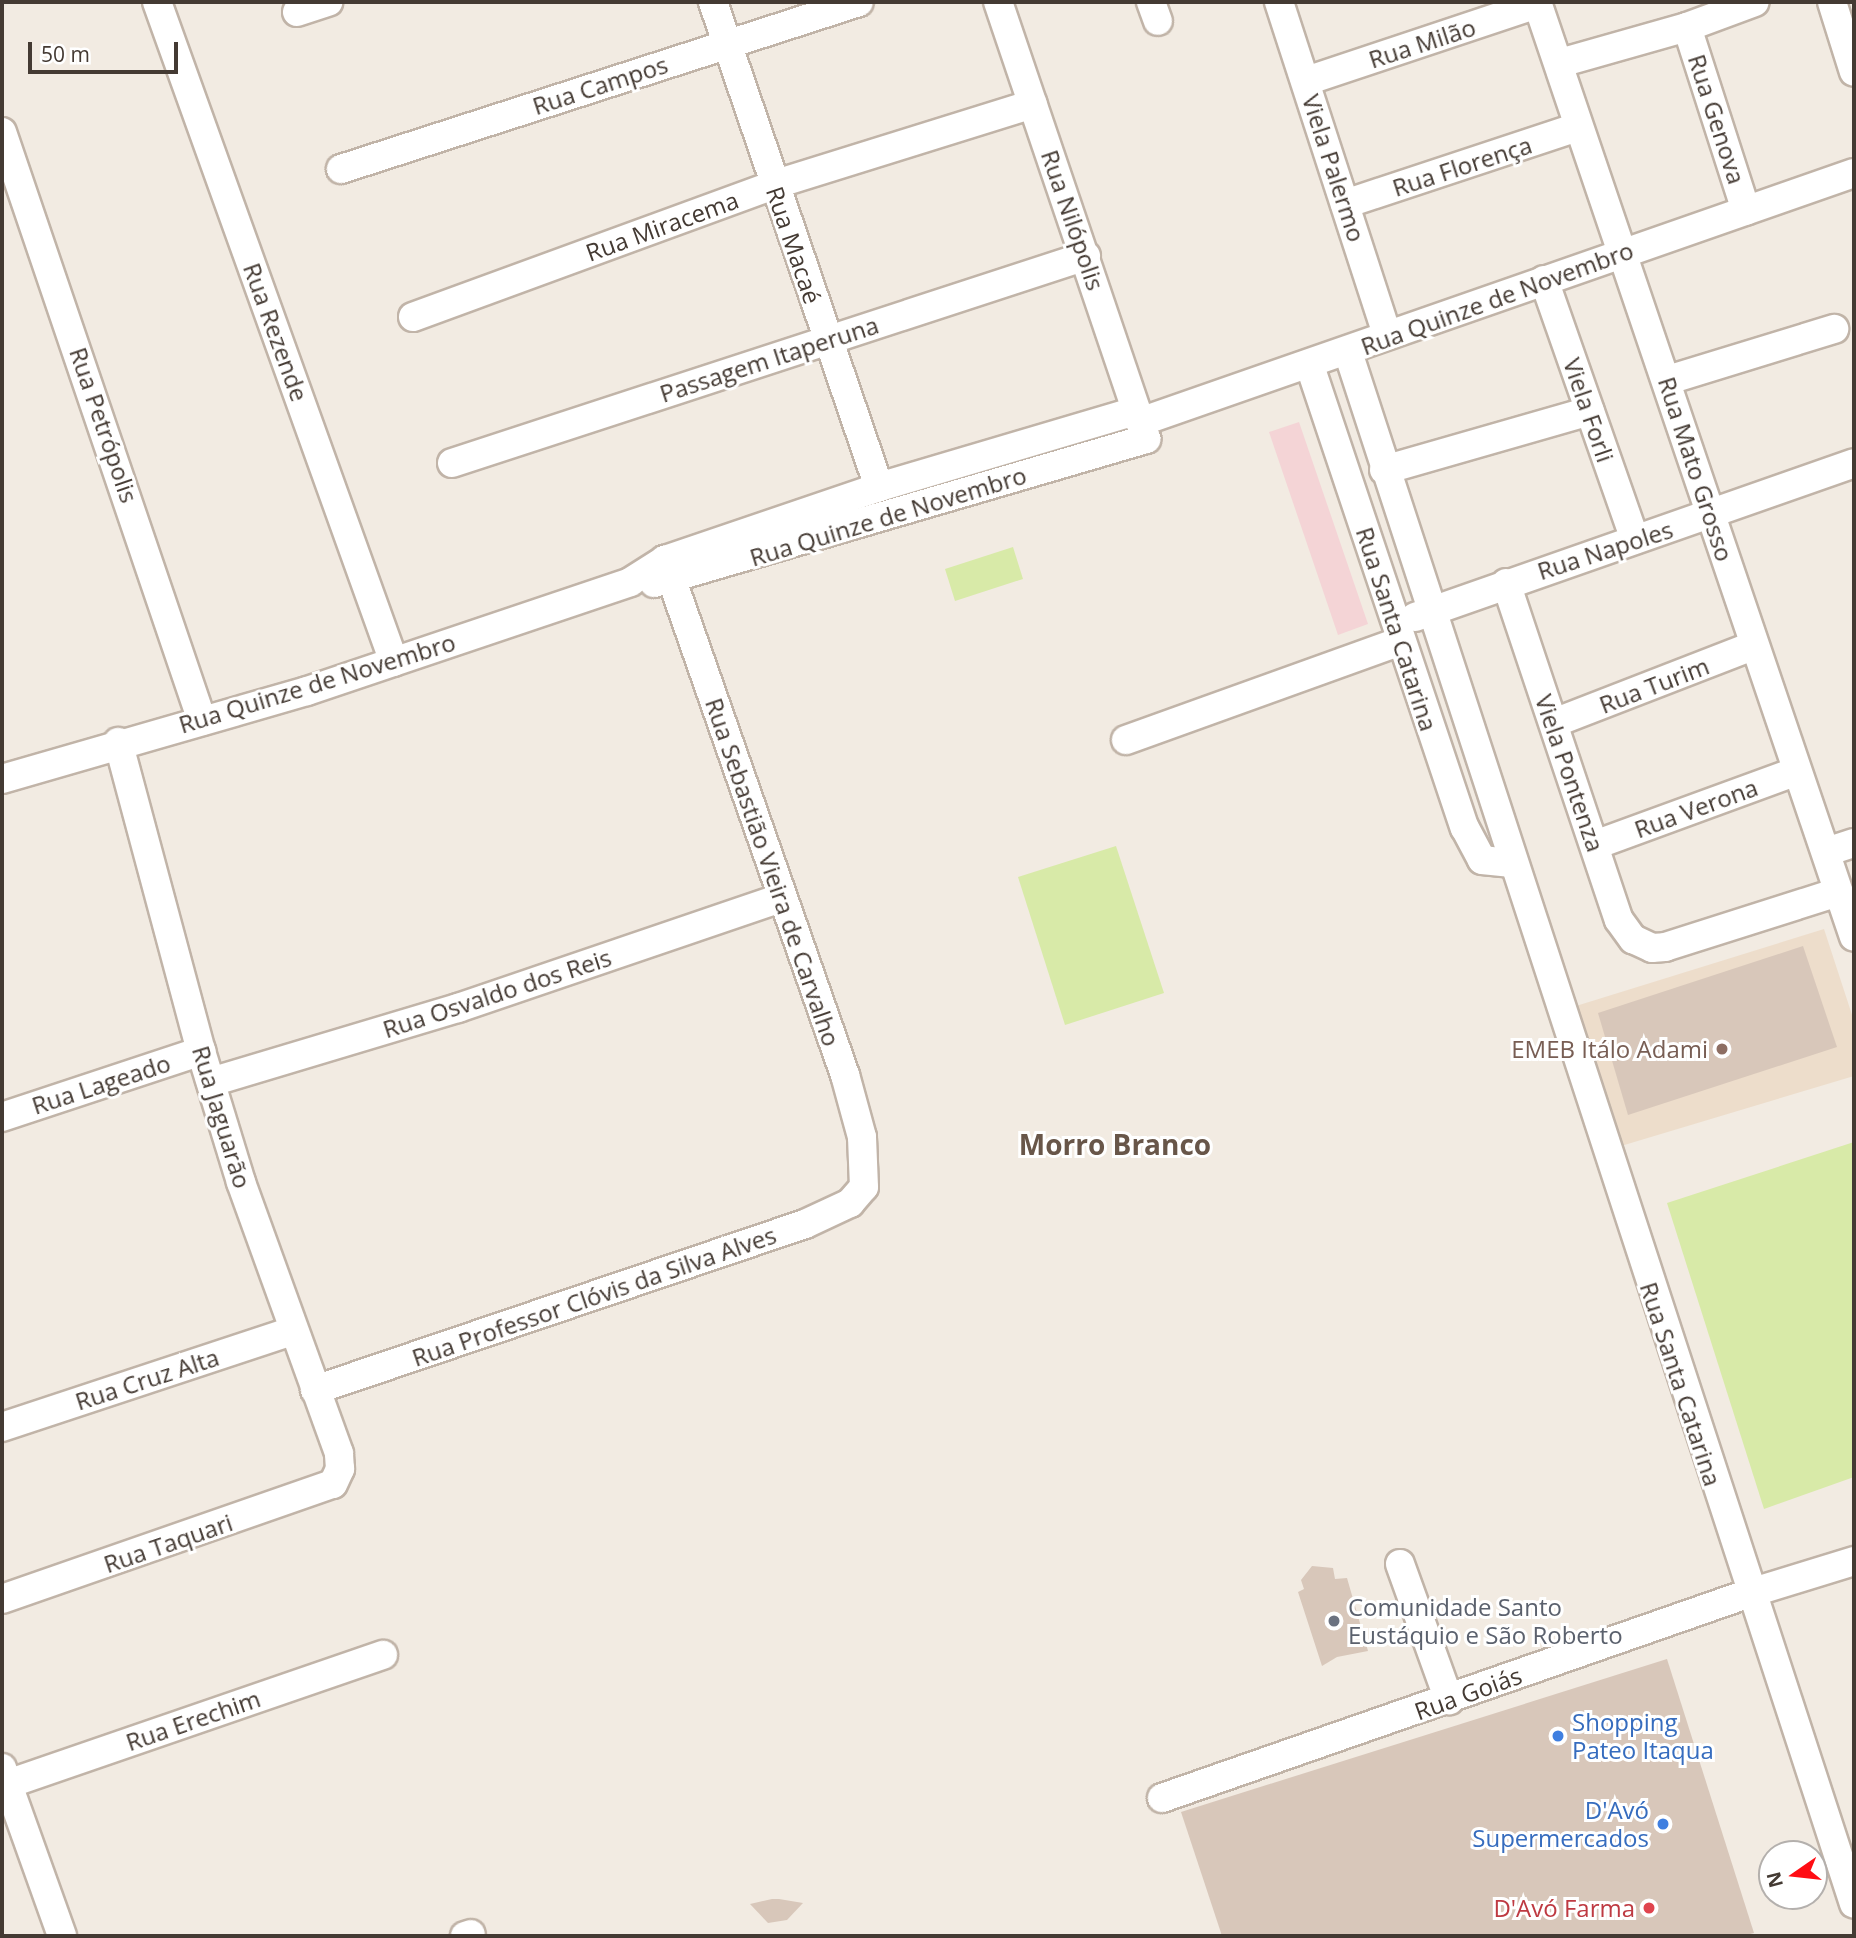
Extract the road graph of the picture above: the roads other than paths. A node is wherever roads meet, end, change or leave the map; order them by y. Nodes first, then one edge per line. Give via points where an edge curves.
1 (157, 2) edge
2 (328, 2) edge
3 (713, 2) edge
4 (859, 2) edge
5 (998, 2) edge
6 (1279, 2) edge
7 (1755, 2) edge
8 (1832, 2) edge
9 (1537, 3) edge
10 (297, 12) dead end
11 (1687, 27) junction
12 (728, 44) junction
13 (1560, 63) junction
14 (1854, 72) edge
15 (1306, 81) junction
16 (1033, 104) junction
17 (1578, 127) junction
18 (2, 132) edge
19 (341, 169) dead end
20 (1854, 173) edge
21 (773, 186) junction
22 (1345, 204) junction
23 (1746, 211) junction
24 (1623, 253) junction
25 (1086, 256) junction
26 (1544, 280) junction
27 (414, 317) dead end
28 (1834, 329) dead end
29 (1388, 334) junction
30 (826, 340) junction
31 (1349, 352) junction
32 (1310, 366) junction
33 (1668, 380) junction
34 (1590, 411) junction
35 (1140, 424) junction
36 (452, 463) dead end
37 (1854, 463) edge
38 (1384, 470) junction
39 (911, 478) junction
40 (879, 487) junction
41 (920, 507) junction
42 (1710, 515) junction
43 (1635, 540) junction
44 (668, 571) junction
45 (1506, 583) junction
46 (1433, 610) junction
47 (1399, 632) junction
48 (1753, 646) junction
49 (394, 662) junction
50 (202, 721) junction
51 (1554, 723) junction
52 (1126, 740) dead end
53 (118, 742) junction
54 (1797, 771) junction
55 (2, 779) edge
56 (1854, 843) edge
57 (1595, 845) junction
58 (1826, 852) junction
59 (1512, 863) junction
60 (1838, 892) junction
61 (781, 898) junction
62 (1853, 928) edge
63 (201, 1051) junction
64 (211, 1082) junction
65 (2, 1117) edge
66 (864, 1186) joint
67 (293, 1332) junction
68 (314, 1390) junction
69 (2, 1427) edge
70 (333, 1484) joint
71 (1854, 1561) edge
72 (1400, 1564) dead end
73 (1750, 1593) junction
74 (2, 1599) edge
75 (383, 1655) dead end
76 (1449, 1700) junction
77 (4, 1779) edge
78 (1162, 1798) dead end
79 (1854, 1904) edge
80 (62, 1936) edge

1 - 49 street, Rua Rezende
2 - 10 street
3 - 12 street, Rua Macaé
4 - 12 street, Rua Campos
5 - 16 street, Rua Nilópolis
6 - 15 street, Viela Palermo
7 - 11 street
8 - 14 street
9 - 13 street, Rua Mato Grosso
9 - 15 street, Rua Milão
11 - 13 street
11 - 23 street, Rua Genova
12 - 19 street, Rua Campos
12 - 21 street, Rua Macaé
13 - 17 street, Rua Mato Grosso
15 - 22 street, Viela Palermo
16 - 21 street, Rua Miracema
16 - 25 street, Rua Nilópolis
17 - 22 street, Rua Florença
17 - 24 street, Rua Mato Grosso
18 - 50 street, Rua Petrópolis
20 - 23 street, Rua Quinze de Novembro
21 - 27 street, Rua Miracema
21 - 30 street, Rua Macaé
22 - 29 street, Viela Palermo
23 - 24 street, Rua Quinze de Novembro
24 - 26 street, Rua Quinze de Novembro
24 - 33 street, Rua Mato Grosso
25 - 30 street, Passagem Itaperuna
25 - 35 street, Rua Nilópolis
26 - 29 street, Rua Quinze de Novembro
26 - 34 street, Viela Forli
28 - 33 street
29 - 31 street, Rua Quinze de Novembro
30 - 36 street, Passagem Itaperuna
30 - 40 street, Rua Macaé
31 - 32 street, Rua Quinze de Novembro
31 - 38 street, Rua Santa Catarina
32 - 35 street, Rua Quinze de Novembro
32 - 47 street, Rua Santa Catarina
33 - 42 street, Rua Mato Grosso
34 - 38 street
34 - 43 street, Viela Forli
35 - 39 street, Rua Quinze de Novembro
35 - 41 street, Rua Quinze de Novembro
37 - 42 street, Rua Napoles
38 - 46 street, Rua Santa Catarina
39 - 40 street, Rua Quinze de Novembro
39 - 41 street
40 - 44 street, Rua Quinze de Novembro
41 - 44 street, Rua Quinze de Novembro
42 - 43 street, Rua Napoles
42 - 48 street, Rua Mato Grosso
43 - 45 street, Rua Napoles
44 - 49 street, Rua Quinze de Novembro
44 - 61 street, Rua Sebastião Vieira de Carvalho
45 - 46 street, Rua Napoles
45 - 51 street, Viela Pontenza
46 - 47 street, Rua Napoles
46 - 59 street, Rua Santa Catarina via 1509,835
47 - 52 street, Rua Napoles
47 - 59 street, Rua Santa Catarina via 1474,849 1491,864
48 - 51 street, Rua Turim
48 - 54 street, Rua Mato Grosso
49 - 50 street, Rua Quinze de Novembro
50 - 53 street, Rua Quinze de Novembro
51 - 57 street, Viela Pontenza
53 - 55 street, Rua Quinze de Novembro
53 - 63 street, Rua Jaguarão
54 - 57 street, Rua Verona
54 - 58 street, Rua Mato Grosso
56 - 58 street
57 - 60 street, Viela Pontenza via 1619,920 1633,939 1652,948
58 - 60 street, Rua Mato Grosso
59 - 73 street, Rua Santa Catarina
60 - 62 street, Rua Mato Grosso
61 - 64 street, Rua Osvaldo dos Reis via 458,1008
61 - 66 street, Rua Sebastião Vieira de Carvalho via 859,1125 866,1164
63 - 64 street, Rua Jaguarão
63 - 65 street, Rua Lageado
64 - 67 street, Rua Jaguarão
66 - 68 street, Rua Professor Clóvis da Silva Alves via 850,1203 805,1224
67 - 68 street, Rua Jaguarão
67 - 69 street, Rua Cruz Alta
68 - 70 street, Rua Jaguarão via 338,1453 340,1469
70 - 74 street, Rua Taquari
71 - 73 street, Rua Goiás
72 - 76 street
73 - 76 street, Rua Goiás
73 - 79 street, Rua Santa Catarina
75 - 77 street, Rua Erechim
76 - 78 street, Rua Goiás
77 - 80 street

